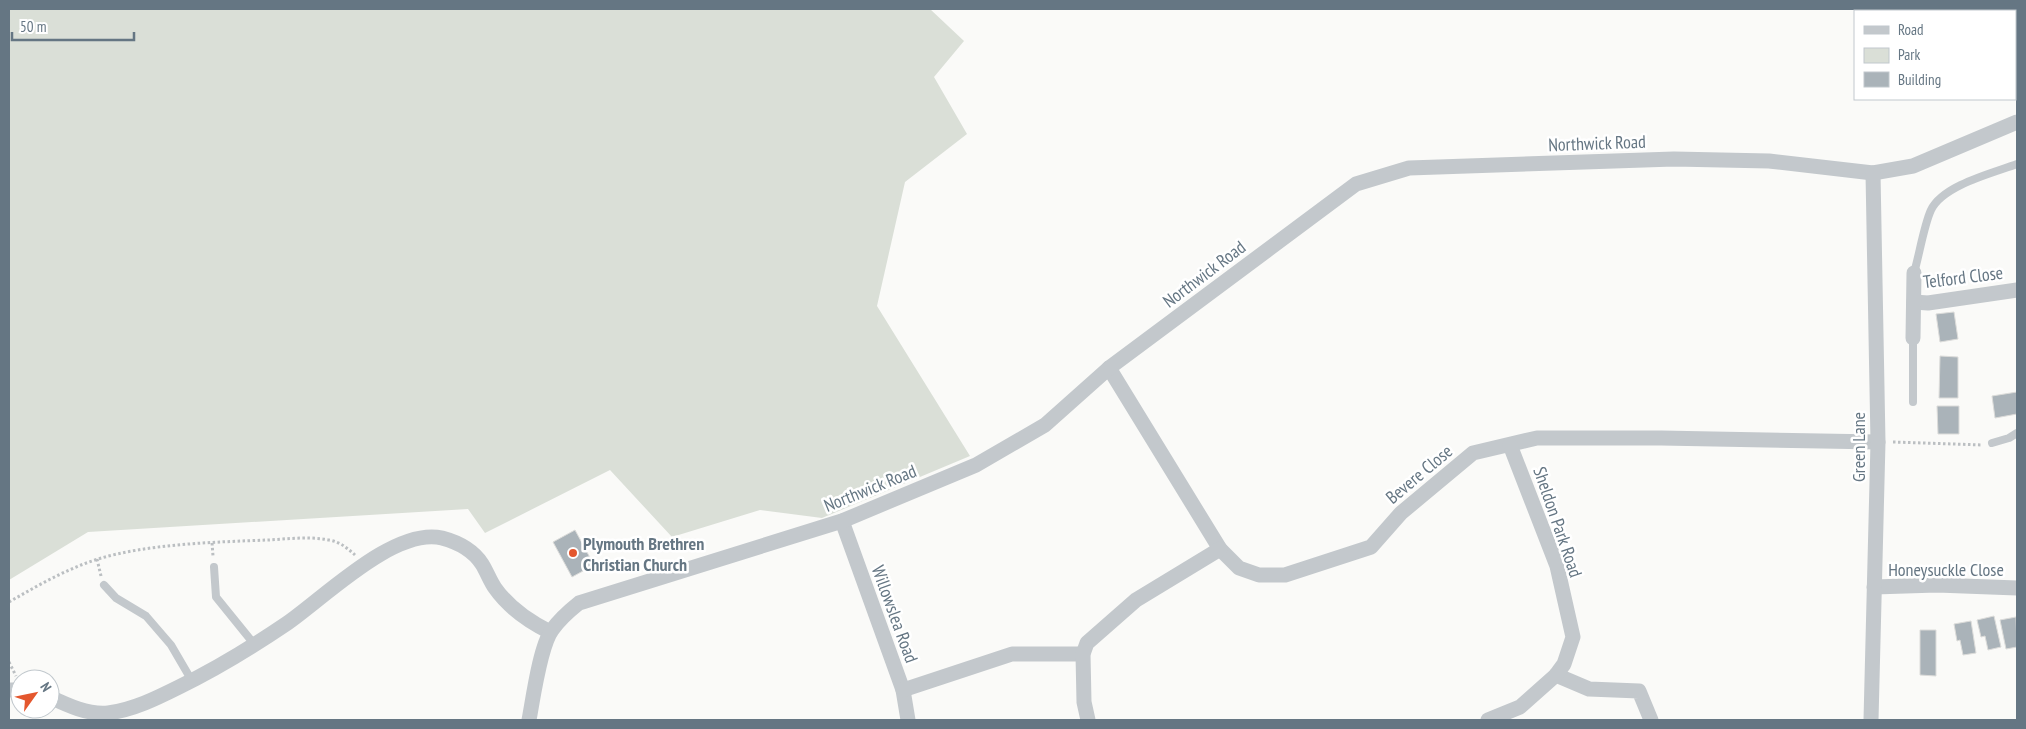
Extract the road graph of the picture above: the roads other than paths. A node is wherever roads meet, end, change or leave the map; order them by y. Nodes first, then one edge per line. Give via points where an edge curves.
1 (2017, 122) edge
2 (2017, 164) edge
3 (1873, 173) junction
4 (1914, 273) joint
5 (2017, 290) edge
6 (1914, 302) junction
7 (1913, 338) joint
8 (1109, 368) junction
9 (1913, 402) dead end
10 (2017, 433) edge
11 (1878, 442) junction
12 (1992, 442) road end
13 (1510, 445) junction
14 (842, 521) junction
15 (1220, 549) junction
16 (214, 566) dead end
17 (104, 585) dead end
18 (1874, 587) junction
19 (2017, 588) edge
20 (550, 632) junction
21 (254, 644) junction
22 (1083, 654) junction
23 (1556, 675) junction
24 (192, 680) junction
25 (903, 690) junction
26 (60, 701) edge
27 (529, 720) edge
28 (908, 720) edge
29 (1088, 720) edge
30 (1488, 720) edge
31 (1651, 720) edge
32 (1871, 720) edge

1 - 3 street, Northwick Road via 1913,166
2 - 4 lane via 1942,196 1931,210
3 - 8 street, Northwick Road via 1768,161 1674,159 1409,168 1356,184
3 - 11 street, Green Lane
4 - 6 street, Telford Close
5 - 6 street, Telford Close
6 - 7 street, Telford Close
7 - 9 lane
8 - 14 street, Northwick Road via 1045,425 976,465
8 - 15 street, Bevere Close
10 - 12 lane
11 - 13 street, Bevere Close via 1537,438
11 - 18 street, Green Lane
13 - 15 street, Bevere Close via 1473,453 1400,513 1371,547 1285,575 1259,576 1239,568
13 - 23 street, Sheldon Park Road via 1557,566 1573,637 1564,664
14 - 20 street, Northwick Road via 586,601 567,613
14 - 25 street, Willowslea Road
15 - 22 street via 1136,600 1086,643
16 - 21 lane via 216,597
17 - 24 lane via 116,598 146,616 171,645
18 - 19 street, Honeysuckle Close via 1937,584
18 - 32 street, Green Lane
20 - 21 street via 512,608 494,587 482,563 461,544 440,538 417,539 392,548
20 - 27 street, Northwick Road
21 - 24 street via 218,668
22 - 25 street via 1012,654
22 - 29 street via 1084,702
23 - 30 street, Sheldon Park Road via 1520,707
23 - 31 street via 1590,689 1639,691
24 - 26 street via 146,704 107,713 88,711
25 - 28 street, Willowslea Road

